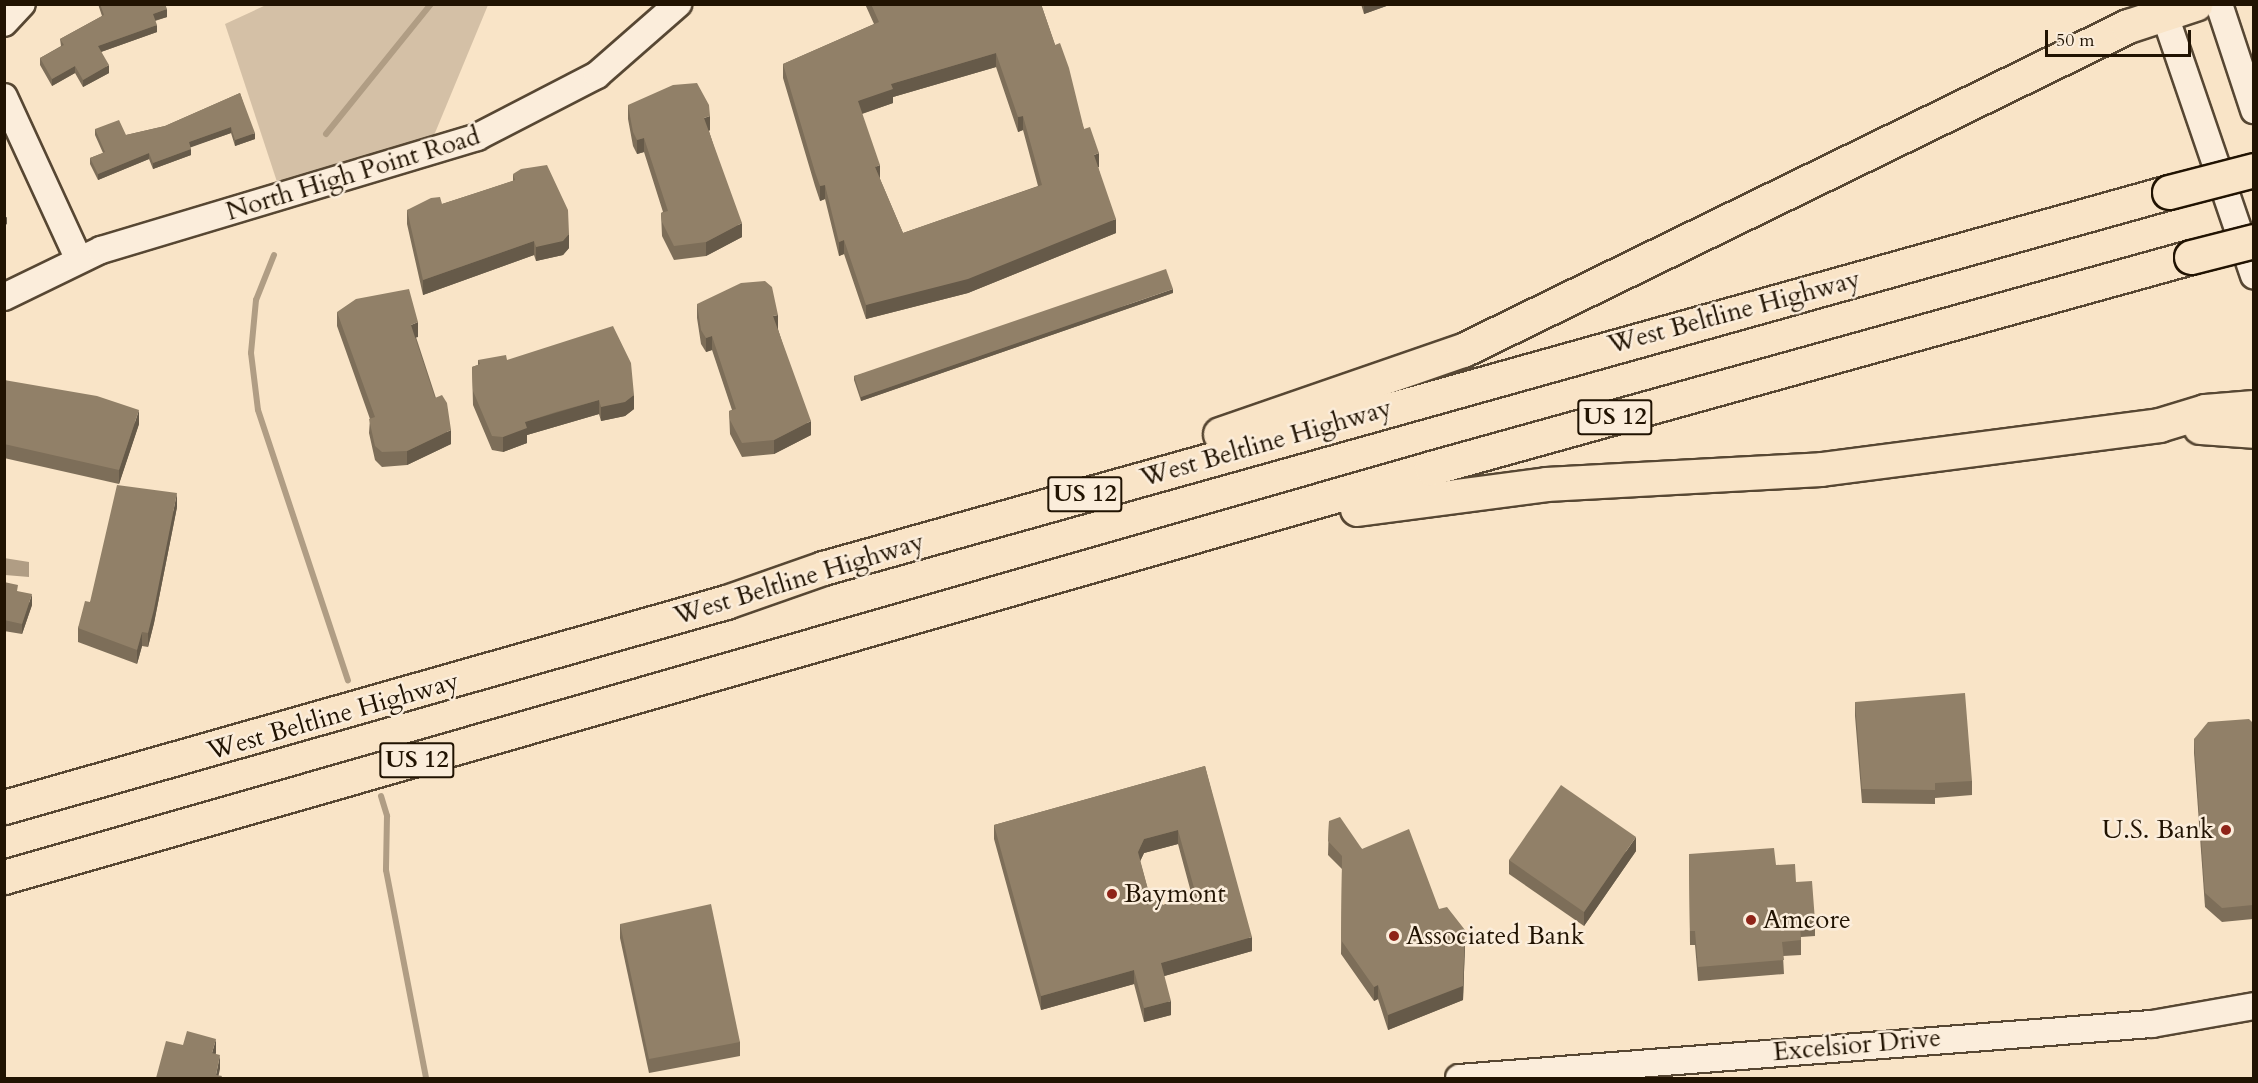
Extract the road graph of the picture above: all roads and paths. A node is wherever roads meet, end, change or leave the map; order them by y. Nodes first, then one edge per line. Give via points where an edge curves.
1 (22, 4) edge
2 (678, 4) edge
3 (2218, 4) edge
4 (2173, 7) edge
5 (4, 23) edge
6 (4, 97) edge
7 (2253, 110) edge
8 (2253, 170) edge
9 (2253, 241) edge
10 (78, 258) junction
11 (2253, 276) edge
12 (4, 297) edge
13 (2253, 407) edge
14 (2159, 425) junction
15 (2253, 431) edge
16 (824, 568) junction
17 (1040, 583) junction
18 (4, 807) edge
19 (4, 877) edge
20 (2253, 1006) edge
21 (1459, 1078) edge

1 - 5 street
2 - 10 street, North High Point Road via 597,75 477,137
3 - 7 street
4 - 11 street
4 - 16 highway via 1410,373 912,533
6 - 10 street
8 - 16 highway, West Beltline Highway / US 12, bridge
9 - 17 highway, US 12, bridge
10 - 12 street, North High Point Road
13 - 14 highway via 2205,411
14 - 15 highway
14 - 17 highway via 1821,469 1432,496 1338,512
16 - 18 highway, West Beltline Highway / US 12 via 715,606
17 - 19 highway, US 12
20 - 21 street, Excelsior Drive via 2152,1024

